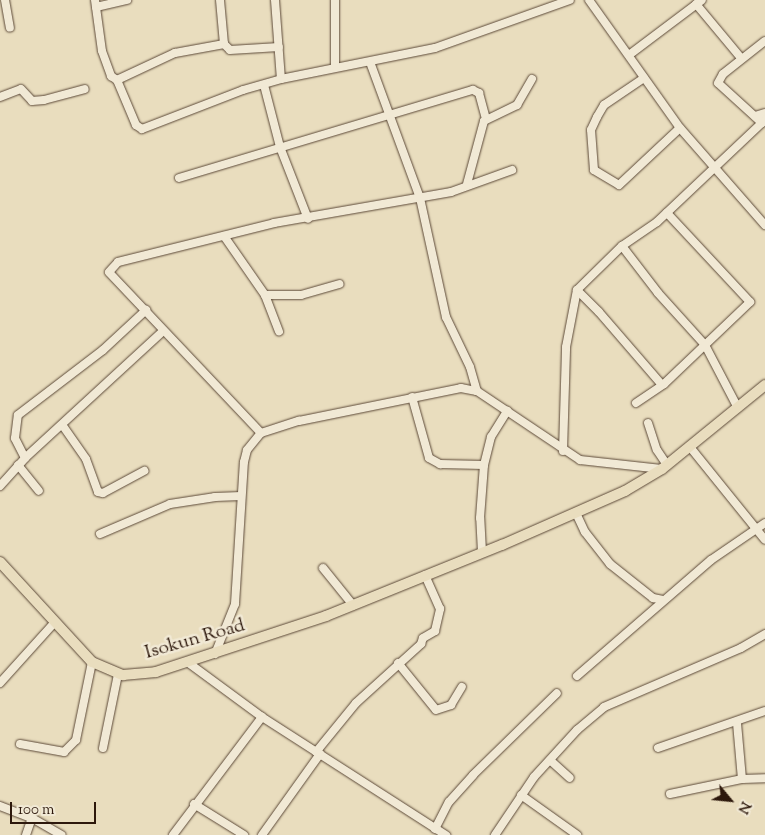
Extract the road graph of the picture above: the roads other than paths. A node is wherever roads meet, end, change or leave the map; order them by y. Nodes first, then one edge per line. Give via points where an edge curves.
1 (128, 0) edge
2 (220, 0) edge
3 (275, 0) edge
4 (335, 0) edge
5 (570, 0) edge
6 (590, 0) edge
7 (699, 2) edge
8 (96, 3) edge
9 (3, 5) edge
10 (10, 28) dead end
11 (765, 41) edge
12 (224, 44) junction
13 (279, 47) junction
14 (629, 55) junction
15 (742, 58) junction
16 (370, 62) junction
17 (335, 67) junction
18 (644, 78) junction
19 (281, 79) junction
20 (532, 79) dead end
21 (117, 80) junction
22 (264, 85) junction
23 (85, 89) dead end
24 (0, 98) edge
25 (765, 113) edge
26 (388, 114) junction
27 (755, 116) junction
28 (486, 118) junction
29 (763, 121) edge
30 (680, 128) junction
31 (280, 147) junction
32 (512, 170) dead end
33 (714, 170) junction
34 (179, 178) dead end
35 (468, 184) junction
36 (420, 198) junction
37 (668, 213) junction
38 (308, 220) junction
39 (765, 225) edge
40 (224, 236) junction
41 (622, 246) junction
42 (339, 284) dead end
43 (577, 290) junction
44 (265, 295) junction
45 (146, 310) junction
46 (163, 331) junction
47 (279, 331) dead end
48 (705, 345) junction
49 (662, 385) junction
50 (765, 385) edge
51 (476, 391) junction
52 (412, 397) junction
53 (636, 403) dead end
54 (738, 408) junction
55 (507, 411) junction
56 (648, 424) dead end
57 (63, 426) junction
58 (262, 433) junction
59 (690, 447) junction
60 (563, 451) junction
61 (25, 458) junction
62 (18, 465) junction
63 (484, 465) junction
64 (665, 467) junction
65 (144, 471) dead end
66 (0, 486) edge
67 (39, 491) dead end
68 (240, 496) junction
69 (576, 513) junction
70 (765, 523) edge
71 (758, 528) junction
72 (100, 534) dead end
73 (765, 540) edge
74 (482, 552) junction
75 (0, 562) edge
76 (324, 568) dead end
77 (434, 572) junction
78 (653, 598) junction
79 (663, 600) junction
80 (353, 605) junction
81 (656, 607) junction
82 (54, 623) junction
83 (765, 634) edge
84 (214, 656) junction
85 (92, 662) junction
86 (398, 662) junction
87 (190, 664) junction
88 (118, 674) junction
89 (577, 676) dead end
90 (0, 683) edge
91 (462, 687) dead end
92 (557, 693) dead end
93 (765, 711) edge
94 (262, 717) junction
95 (737, 723) junction
96 (20, 744) dead end
97 (103, 748) dead end
98 (658, 748) dead end
99 (318, 753) junction
100 (551, 761) junction
101 (570, 778) dead end
102 (765, 778) edge
103 (742, 779) junction
104 (670, 794) dead end
105 (521, 795) junction
106 (194, 804) junction
107 (0, 806) edge
108 (32, 818) junction
109 (435, 829) junction
110 (26, 835) edge
111 (62, 835) edge
112 (172, 835) edge
113 (244, 835) edge
114 (262, 835) edge
115 (446, 835) edge
116 (494, 835) edge
117 (577, 835) edge

1 - 8 street
2 - 12 street
3 - 13 street
4 - 17 street
5 - 16 street via 468,38
6 - 14 street
7 - 14 street
7 - 15 street
8 - 21 street via 102,51 111,76
9 - 10 street
11 - 15 street
12 - 13 street via 230,50 243,52
12 - 21 street via 174,53
13 - 19 street
14 - 18 street
15 - 27 street via 722,74 718,83
16 - 17 street
16 - 26 street
17 - 19 street
18 - 30 street
18 - 30 street via 601,109 591,130 594,170 619,185
19 - 22 street
20 - 28 street via 517,105
21 - 22 street via 136,125 142,129
22 - 31 street
23 - 24 street via 32,101 22,89
25 - 27 street
26 - 28 street via 473,90 480,94
26 - 31 street via 368,124
26 - 36 street
27 - 29 street
28 - 35 street
29 - 33 street
30 - 33 street
31 - 34 street
31 - 38 street
32 - 35 street
33 - 37 street
33 - 39 street
35 - 36 street via 458,190
36 - 38 street
36 - 51 street via 446,317 470,367
37 - 41 street
37 - 48 street via 750,302
38 - 40 street via 274,223
40 - 44 street
40 - 45 street via 118,262 109,272
41 - 43 street
41 - 48 street via 658,293
42 - 44 street via 301,295
43 - 49 street
43 - 60 street via 566,347
44 - 47 street
45 - 46 street
45 - 61 street via 103,350 18,415 15,438
46 - 57 street
46 - 58 street
48 - 49 street
48 - 54 street
49 - 53 street
50 - 54 main road, Isokun Road
51 - 52 street via 444,390
51 - 55 street
52 - 58 street via 290,423
52 - 63 street via 428,458 440,464
54 - 59 main road, Isokun Road
55 - 60 street
55 - 63 street via 493,432
56 - 64 street
57 - 61 street
57 - 65 street via 86,459 98,492 103,493
58 - 68 street via 247,450
59 - 64 main road, Isokun Road
59 - 71 street
60 - 64 street via 580,460
61 - 62 street
62 - 66 street
62 - 67 street
63 - 74 street via 480,518
64 - 69 main road, Isokun Road via 625,491
68 - 72 street via 170,504
68 - 84 street via 235,604
69 - 74 main road, Isokun Road
69 - 78 street via 585,532 610,564
70 - 71 street
71 - 73 street
71 - 79 street via 711,560
74 - 77 main road, Isokun Road
75 - 82 main road, Isokun Road
76 - 80 street
77 - 80 main road, Isokun Road
77 - 86 street via 440,608 437,627
78 - 79 street
78 - 81 street
79 - 81 street
80 - 84 main road, Isokun Road
81 - 89 street
82 - 85 main road, Isokun Road
82 - 90 street
83 - 100 street via 606,707 577,730
84 - 87 main road, Isokun Road
85 - 88 main road, Isokun Road
85 - 96 street via 76,740 64,752
86 - 91 street via 436,710 451,705
86 - 99 street via 356,703
87 - 88 main road, Isokun Road via 139,675
87 - 94 street
88 - 97 street
92 - 109 street via 473,775 449,802
93 - 95 street
94 - 99 street
94 - 106 street
95 - 98 street
95 - 103 street
99 - 109 street
99 - 114 street
100 - 101 street
100 - 105 street
102 - 103 street
103 - 104 street
105 - 116 street
105 - 117 street
106 - 112 street
106 - 113 street
107 - 108 street
108 - 110 street
108 - 111 street
109 - 115 street

